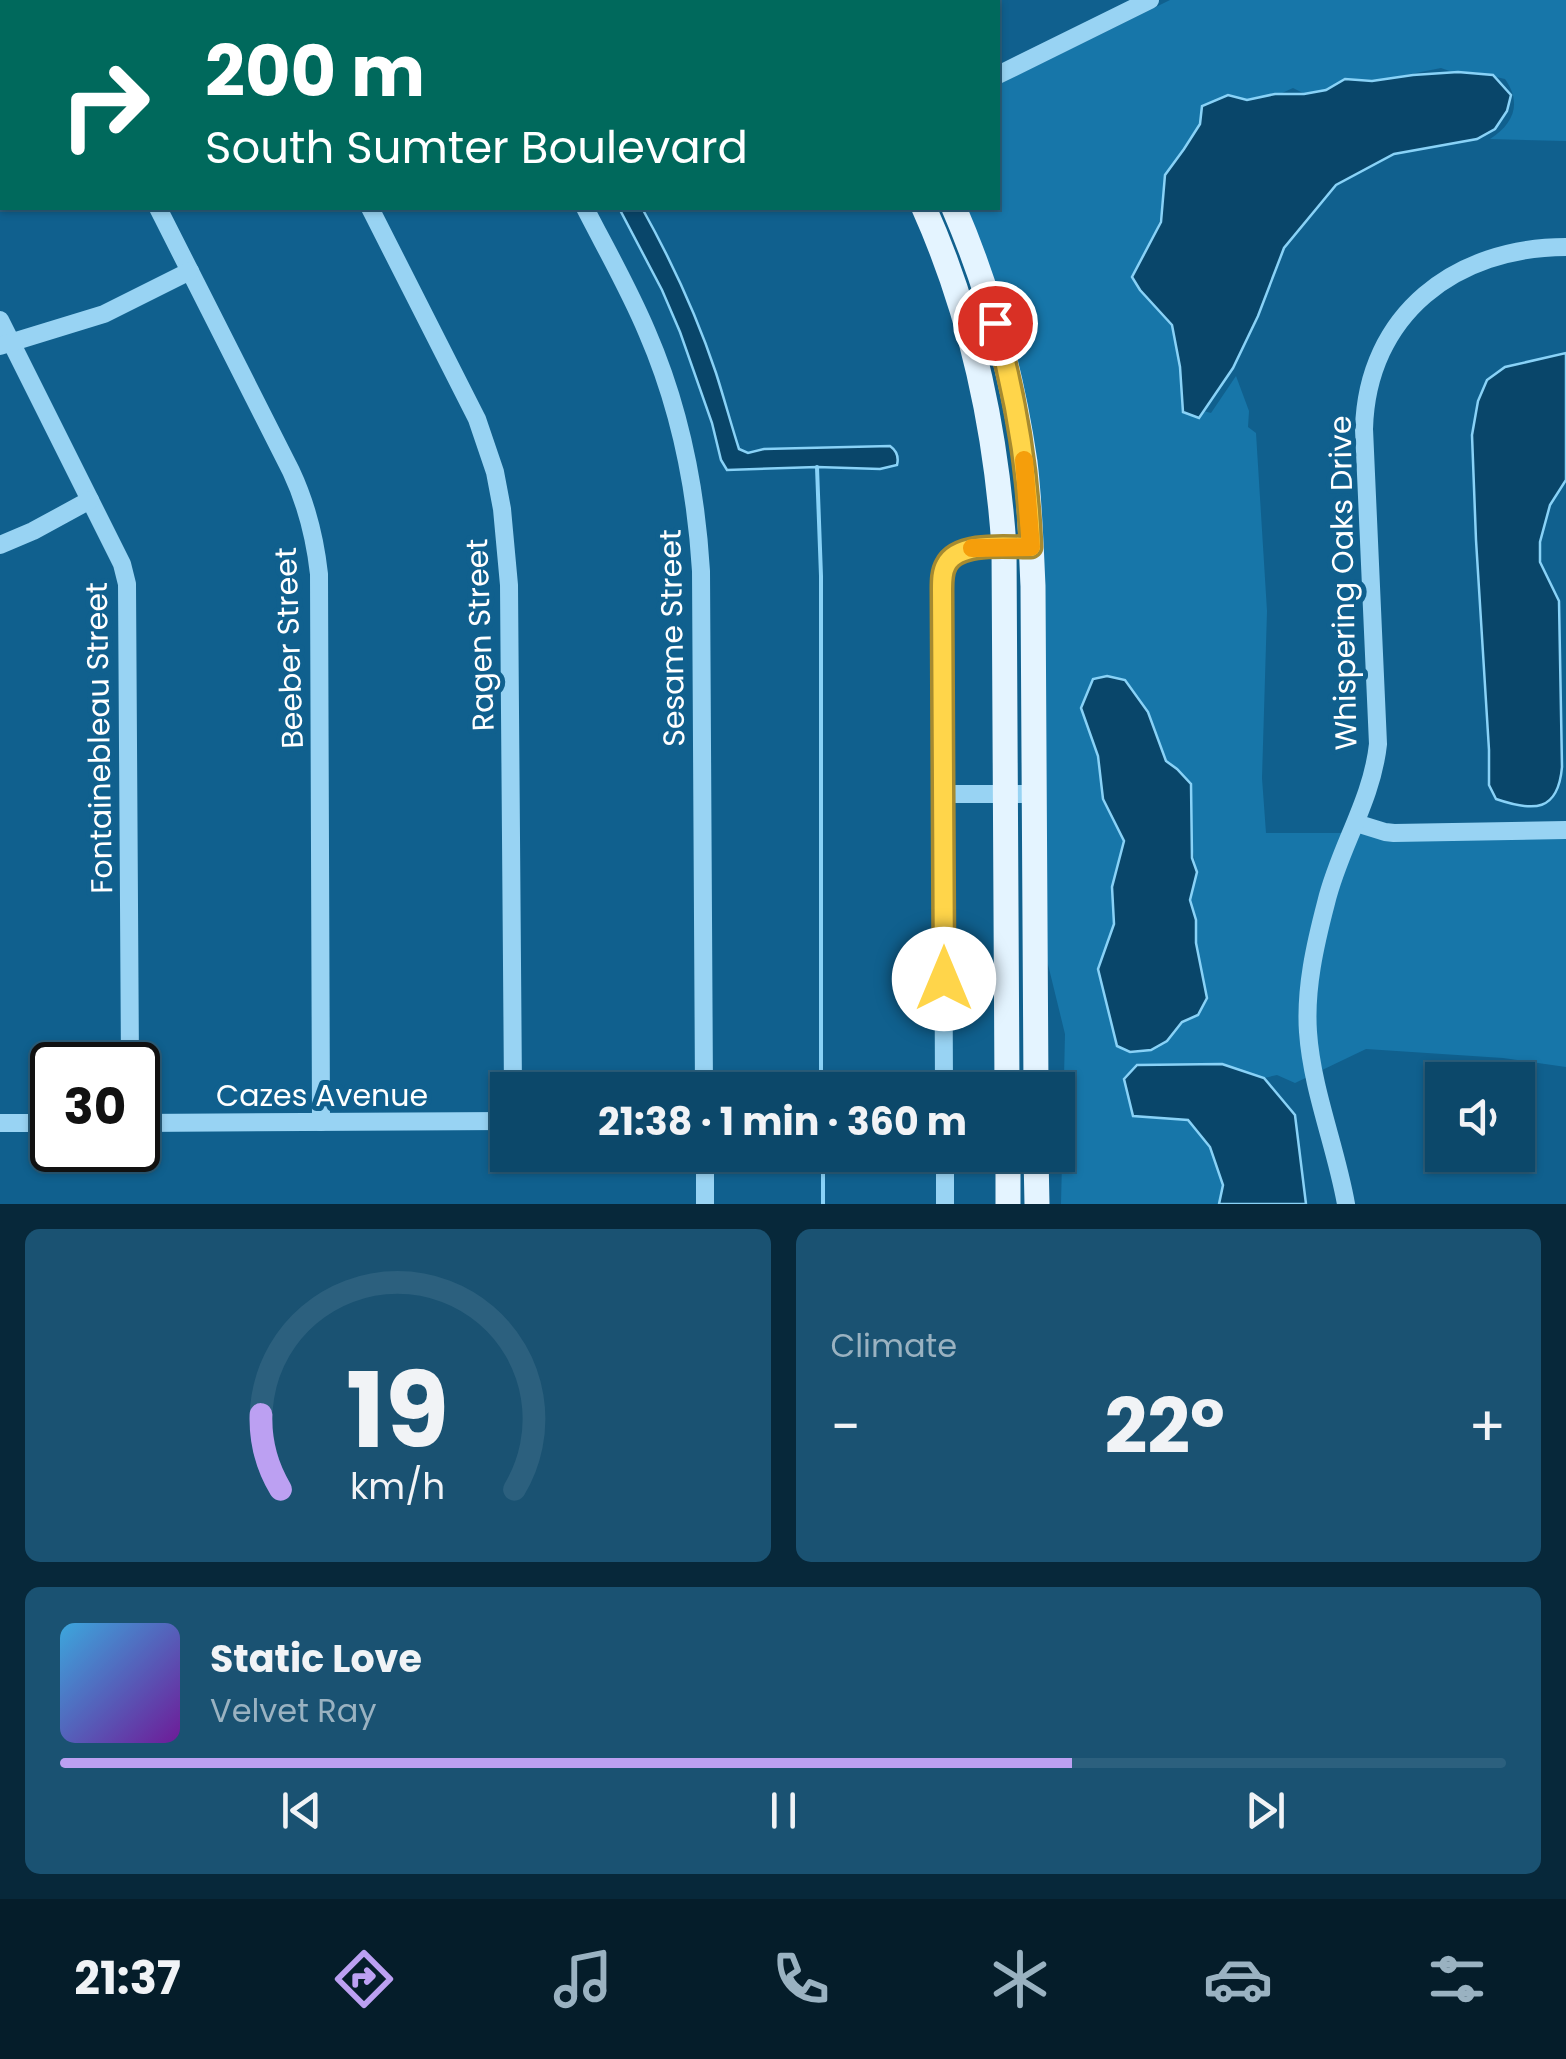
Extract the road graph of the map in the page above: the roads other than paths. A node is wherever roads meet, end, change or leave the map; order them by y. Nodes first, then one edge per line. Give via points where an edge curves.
1 (1150, 0) edge
2 (1000, 74) edge
3 (159, 210) edge
4 (371, 210) edge
5 (586, 210) edge
6 (925, 210) edge
7 (955, 210) edge
8 (1566, 247) edge
9 (190, 272) junction
10 (0, 320) edge
11 (6, 345) edge
12 (90, 500) junction
13 (0, 545) edge
14 (1031, 547) junction
15 (1004, 548) junction
16 (944, 794) junction
17 (1006, 794) junction
18 (1034, 794) junction
19 (1356, 823) junction
20 (1566, 830) edge
21 (130, 1042) edge
22 (513, 1072) edge
23 (704, 1072) edge
24 (944, 1072) edge
25 (1008, 1072) edge
26 (1036, 1072) edge
27 (490, 1121) edge
28 (321, 1122) junction
29 (0, 1123) edge
30 (30, 1123) edge
31 (160, 1123) edge
32 (704, 1172) edge
33 (945, 1172) edge
34 (1008, 1172) edge
35 (1036, 1172) edge
36 (705, 1204) edge
37 (945, 1204) edge
38 (1008, 1204) edge
39 (1037, 1204) edge
40 (1346, 1204) edge

1 - 2 street
3 - 9 street, Beeber Street
4 - 22 street, Ragen Street via 477,419 502,509 510,585
5 - 23 street, Sesame Street via 663,372 694,493 701,571
6 - 15 main road via 978,364
7 - 14 main road via 1010,378
8 - 19 street, Whispering Oaks Drive via 1516,251 1456,272 1413,306 1374,371 1364,429 1378,744
9 - 11 street via 104,314
9 - 28 street, Beeber Street via 291,472 316,544
10 - 11 street, Fontainebleau Street
11 - 12 street, Fontainebleau Street
12 - 13 street
12 - 21 street, Fontainebleau Street via 122,564 129,603
14 - 15 street
14 - 18 main road
15 - 16 street via 961,551 944,571
15 - 17 main road
16 - 17 street
16 - 24 street
17 - 18 street
17 - 25 main road
18 - 26 main road
19 - 20 street via 1394,833
19 - 40 street, Whispering Oaks Drive via 1326,900 1308,1008 1310,1050
27 - 28 street, Cazes Avenue
28 - 31 street, Cazes Avenue
29 - 30 street
32 - 36 street
33 - 37 street
34 - 38 main road
35 - 39 main road

